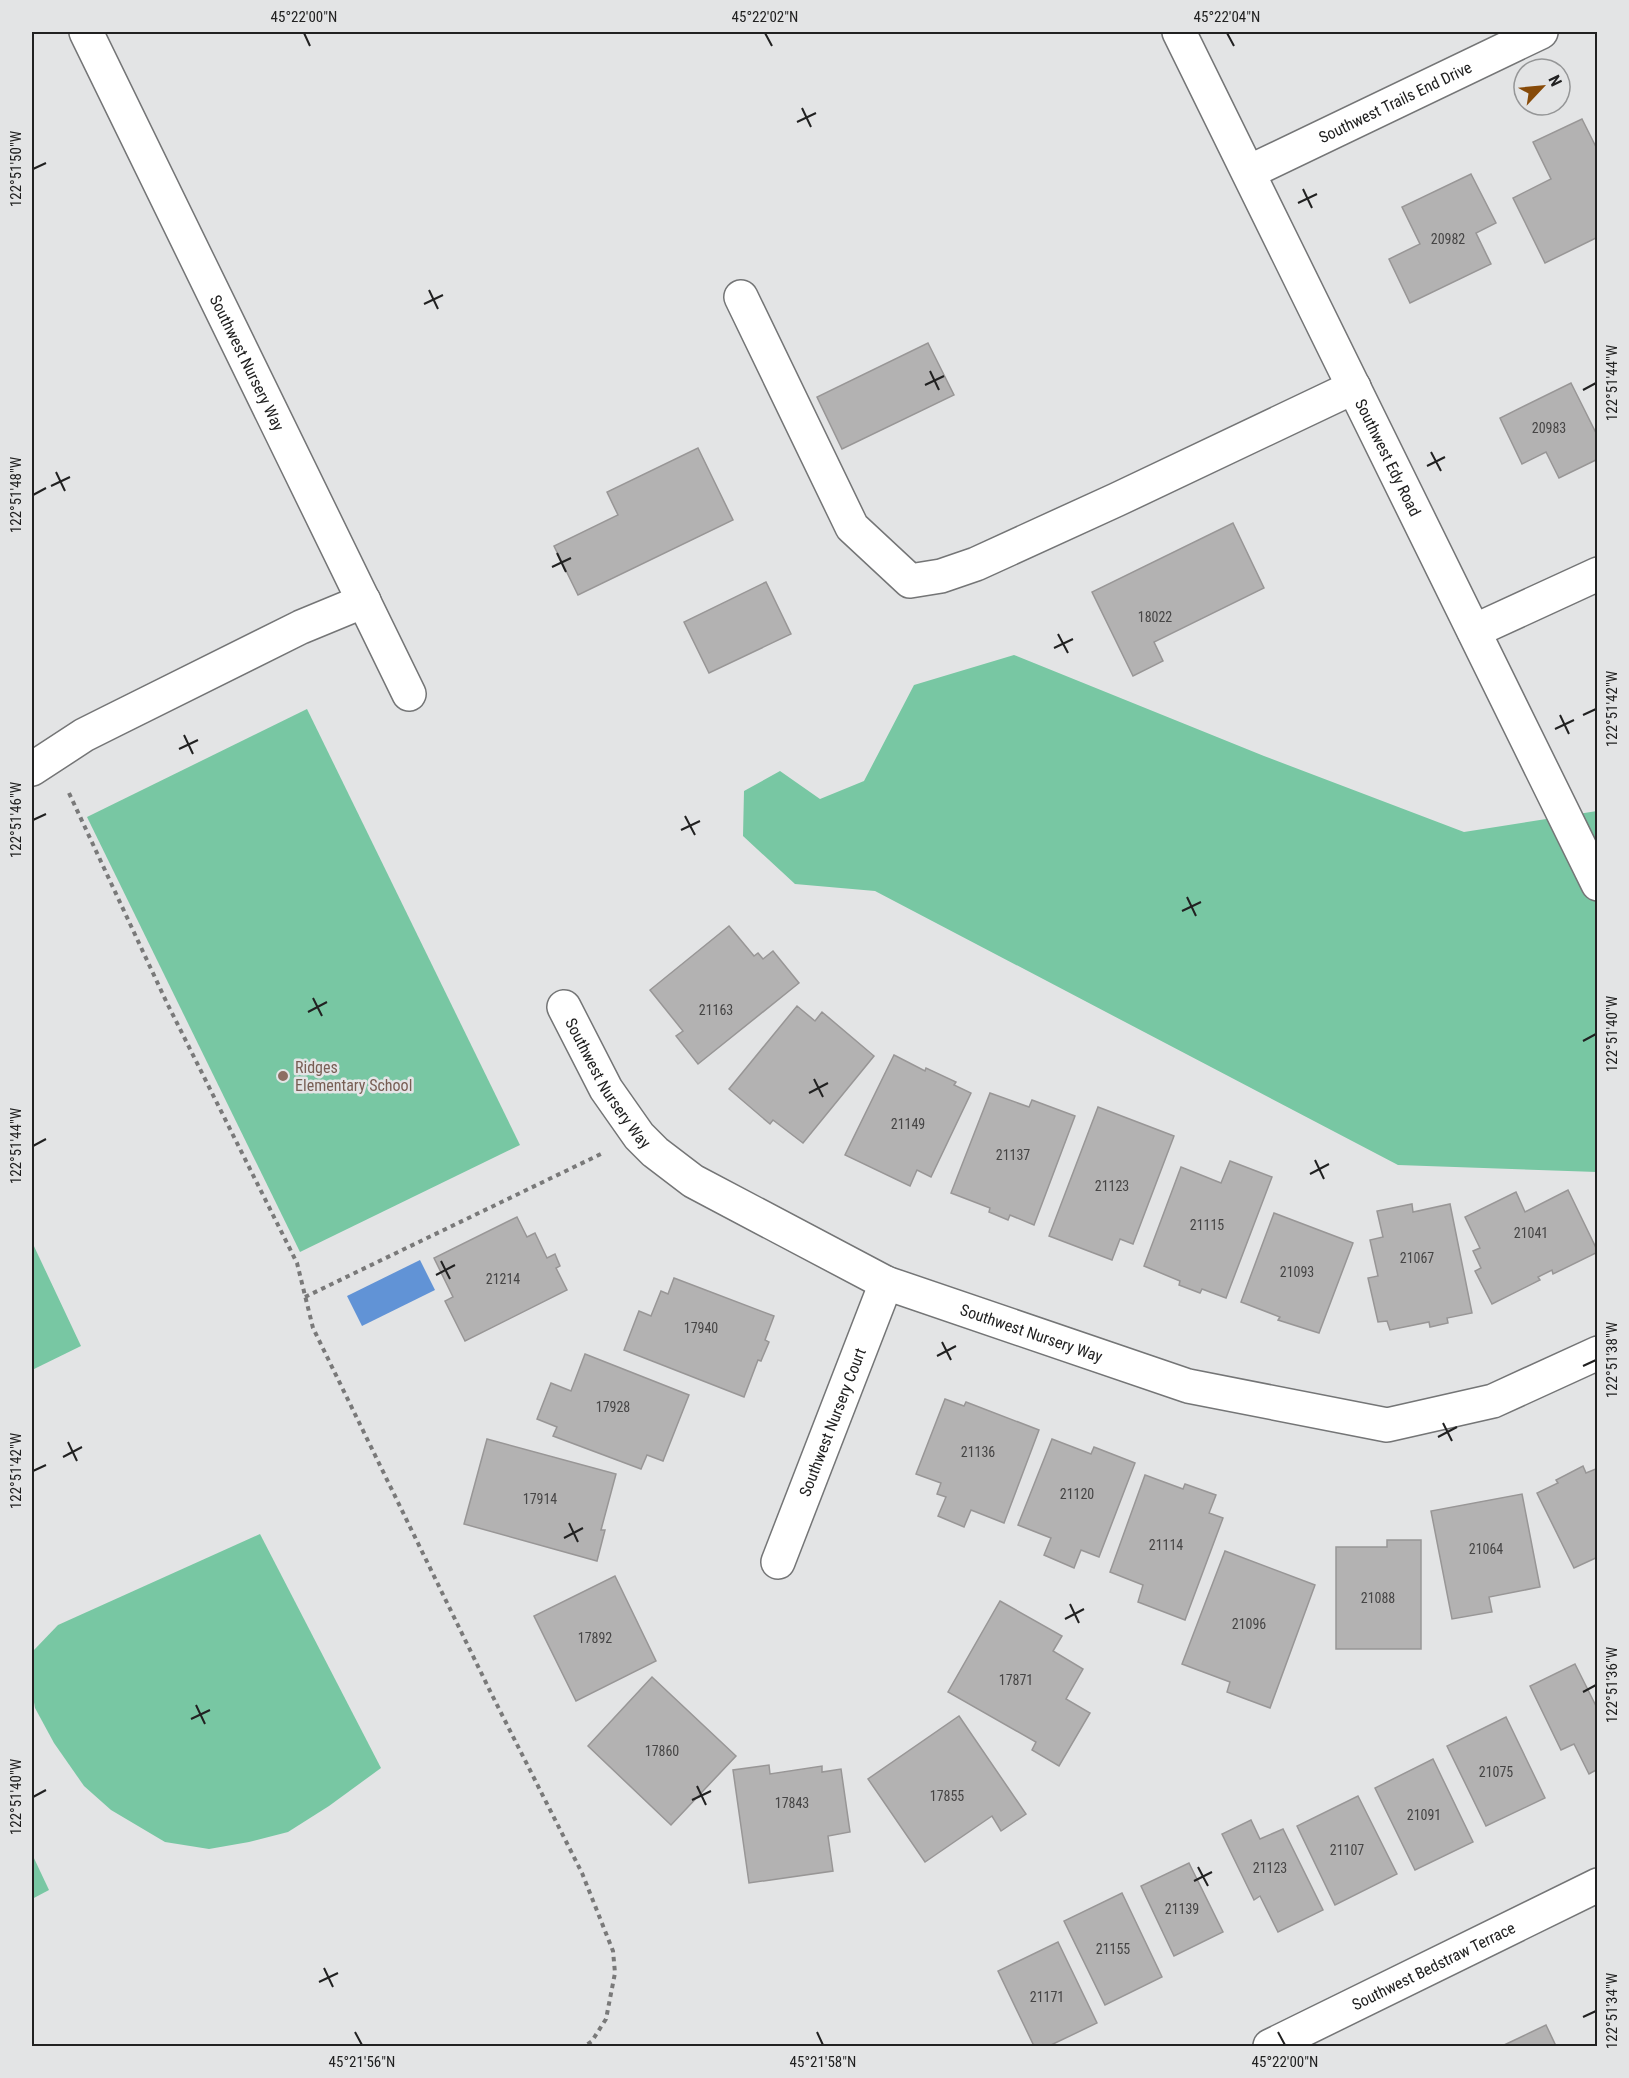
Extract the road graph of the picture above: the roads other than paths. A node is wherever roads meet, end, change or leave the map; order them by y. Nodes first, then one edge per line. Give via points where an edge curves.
1 (86, 32) edge
2 (1179, 32) edge
3 (1541, 32) edge
4 (1249, 172) junction
5 (741, 297) dead end
6 (1354, 387) junction
7 (1598, 574) edge
8 (364, 601) junction
9 (1474, 631) junction
10 (409, 694) dead end
11 (32, 769) edge
12 (1598, 884) edge
13 (564, 1007) dead end
14 (886, 1283) junction
15 (1598, 1353) edge
16 (778, 1562) dead end
17 (1598, 1885) edge
18 (1270, 2046) edge

1 - 8 street, Southwest Nursery Way
2 - 4 street, Southwest Edy Road
3 - 4 street, Southwest Trails End Drive
4 - 6 street, Southwest Edy Road
5 - 6 street via 852,527 910,581 976,564
6 - 9 street, Southwest Edy Road
7 - 9 street
8 - 10 street, Southwest Nursery Way
8 - 11 street via 301,627 84,735
9 - 12 street, Southwest Edy Road
13 - 14 street, Southwest Nursery Way via 606,1089 655,1152 693,1181
14 - 15 street, Southwest Nursery Way via 1188,1386 1387,1425 1493,1401
14 - 16 street, Southwest Nursery Court
17 - 18 street, Southwest Bedstraw Terrace

